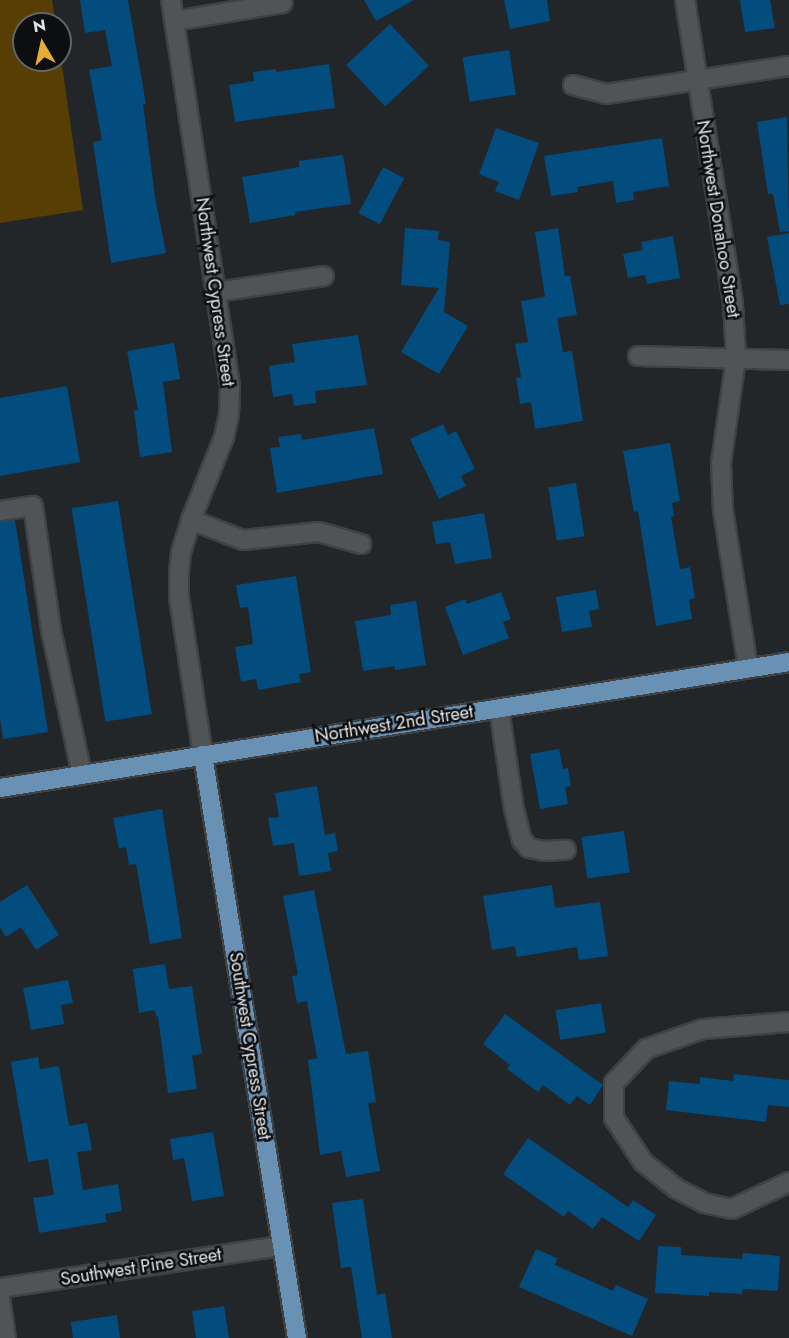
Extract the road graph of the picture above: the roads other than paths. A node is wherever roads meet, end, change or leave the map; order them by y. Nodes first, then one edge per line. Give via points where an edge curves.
1 (171, 0) edge
2 (685, 0) edge
3 (282, 3) dead end
4 (175, 21) junction
5 (789, 66) edge
6 (697, 81) junction
7 (573, 85) dead end
8 (324, 276) dead end
9 (216, 292) junction
10 (638, 356) dead end
11 (736, 358) junction
12 (789, 360) edge
13 (0, 511) edge
14 (191, 520) junction
15 (361, 544) dead end
16 (789, 662) edge
17 (748, 668) junction
18 (499, 708) junction
19 (203, 755) junction
20 (82, 775) junction
21 (0, 788) edge
22 (566, 850) dead end
23 (789, 1022) edge
24 (789, 1182) edge
25 (281, 1246) junction
26 (0, 1288) edge
27 (0, 1298) edge
28 (6, 1338) edge
29 (297, 1338) edge

1 - 4 street, Northwest Cypress Street
2 - 6 street, Northwest Donahoo Street
3 - 4 street
4 - 9 street, Northwest Cypress Street
5 - 6 street
6 - 7 street via 606,94
6 - 11 street, Northwest Donahoo Street via 733,304
8 - 9 street
9 - 14 street, Northwest Cypress Street via 230,387 229,414 224,437
10 - 11 street
11 - 12 street
11 - 17 street, Northwest Donahoo Street via 721,463 723,510
13 - 20 street via 33,506 51,630
14 - 15 street via 243,540 319,532
14 - 19 street, Northwest Cypress Street via 181,553 179,597
16 - 17 main road, Northwest 2nd Street
17 - 18 main road, Northwest 2nd Street
18 - 19 main road, Northwest 2nd Street
18 - 22 street via 522,840 529,848
19 - 20 main road, Northwest 2nd Street
19 - 25 main road, Southwest Cypress Street
20 - 21 main road, Northwest 2nd Street
23 - 24 street via 703,1029 646,1049 614,1083 614,1118 643,1162 677,1189 704,1203 732,1209
25 - 26 street, Southwest Pine Street
25 - 29 main road, Southwest Cypress Street
27 - 28 street

